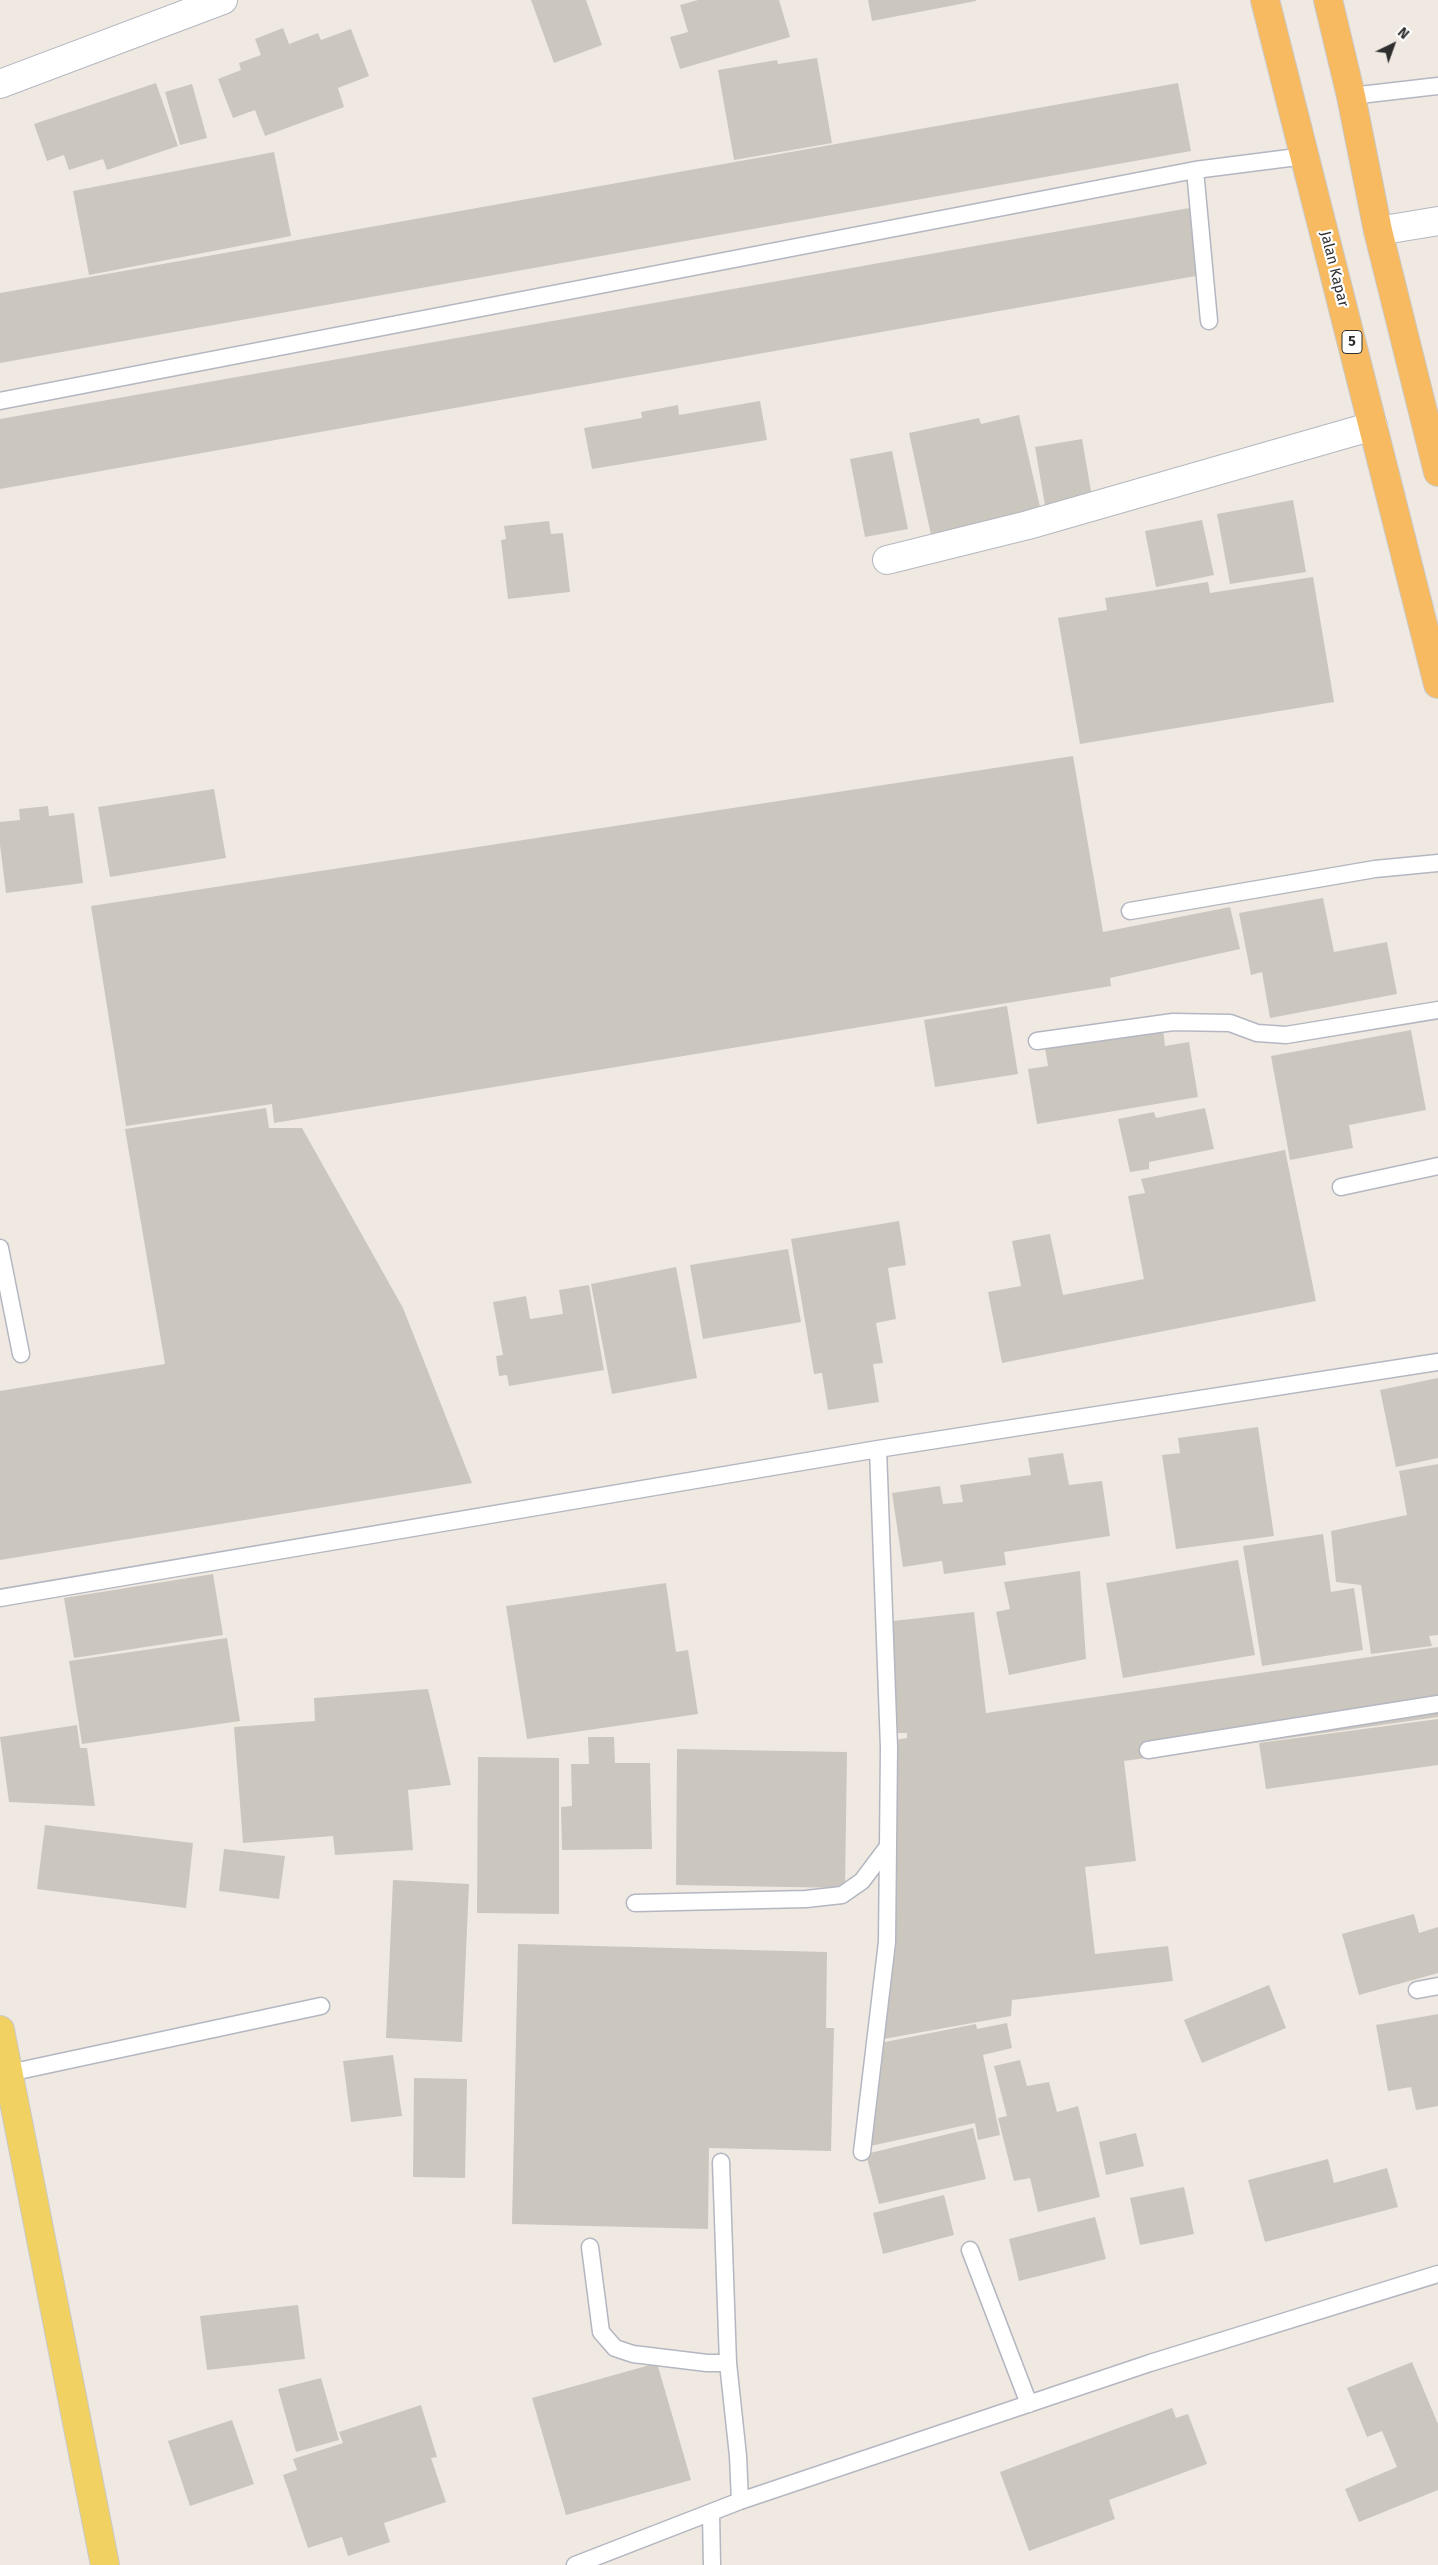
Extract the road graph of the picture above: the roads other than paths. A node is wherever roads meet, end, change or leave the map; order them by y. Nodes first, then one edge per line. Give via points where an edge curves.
1 (223, 0) edge
2 (1265, 0) edge
3 (1328, 0) edge
4 (0, 84) edge
5 (1438, 86) edge
6 (1351, 96) junction
7 (1305, 156) junction
8 (1196, 170) junction
9 (1438, 221) edge
10 (1378, 231) junction
11 (1210, 321) dead end
12 (0, 401) edge
13 (1430, 410) edge
14 (1373, 426) junction
15 (1438, 472) edge
16 (887, 560) dead end
17 (1438, 684) edge
18 (1438, 863) edge
19 (1130, 911) dead end
20 (1438, 1010) edge
21 (1037, 1041) dead end
22 (1438, 1166) edge
23 (1341, 1187) dead end
24 (0, 1248) edge
25 (20, 1354) dead end
26 (1438, 1362) edge
27 (878, 1449) junction
28 (0, 1598) edge
29 (1438, 1704) edge
30 (1148, 1750) dead end
31 (886, 1849) junction
32 (635, 1903) dead end
33 (1438, 1986) edge
34 (1417, 1990) dead end
35 (321, 2006) dead end
36 (0, 2030) edge
37 (9, 2073) junction
38 (862, 2152) dead end
39 (721, 2162) dead end
40 (590, 2247) dead end
41 (970, 2250) dead end
42 (1438, 2274) edge
43 (728, 2362) junction
44 (1029, 2404) junction
45 (740, 2501) junction
46 (711, 2513) junction
47 (105, 2565) edge
48 (575, 2565) edge
49 (712, 2565) edge

1 - 4 street
2 - 7 highway, Jalan Kapar / 5
3 - 6 highway
5 - 6 lane
6 - 10 highway
7 - 8 lane
7 - 14 highway, Jalan Kapar / 5
8 - 11 lane
8 - 12 lane
9 - 10 street
10 - 13 highway
13 - 15 highway
14 - 16 street via 1073,512
14 - 17 highway, Jalan Kapar / 5
18 - 19 lane via 1375,869
20 - 21 lane via 1286,1036 1257,1033 1230,1024 1173,1022
22 - 23 lane
24 - 25 lane
26 - 27 lane
27 - 28 lane
27 - 31 lane via 889,1748
29 - 30 lane
31 - 32 lane via 862,1881 842,1896
31 - 38 lane via 887,1942
33 - 34 lane
35 - 37 lane
36 - 37 main road
37 - 47 main road
39 - 43 lane
40 - 43 lane via 601,2332 615,2348 633,2354 707,2363
41 - 44 lane
42 - 44 lane
43 - 45 lane
44 - 45 lane
45 - 46 lane
46 - 48 lane
46 - 49 lane

